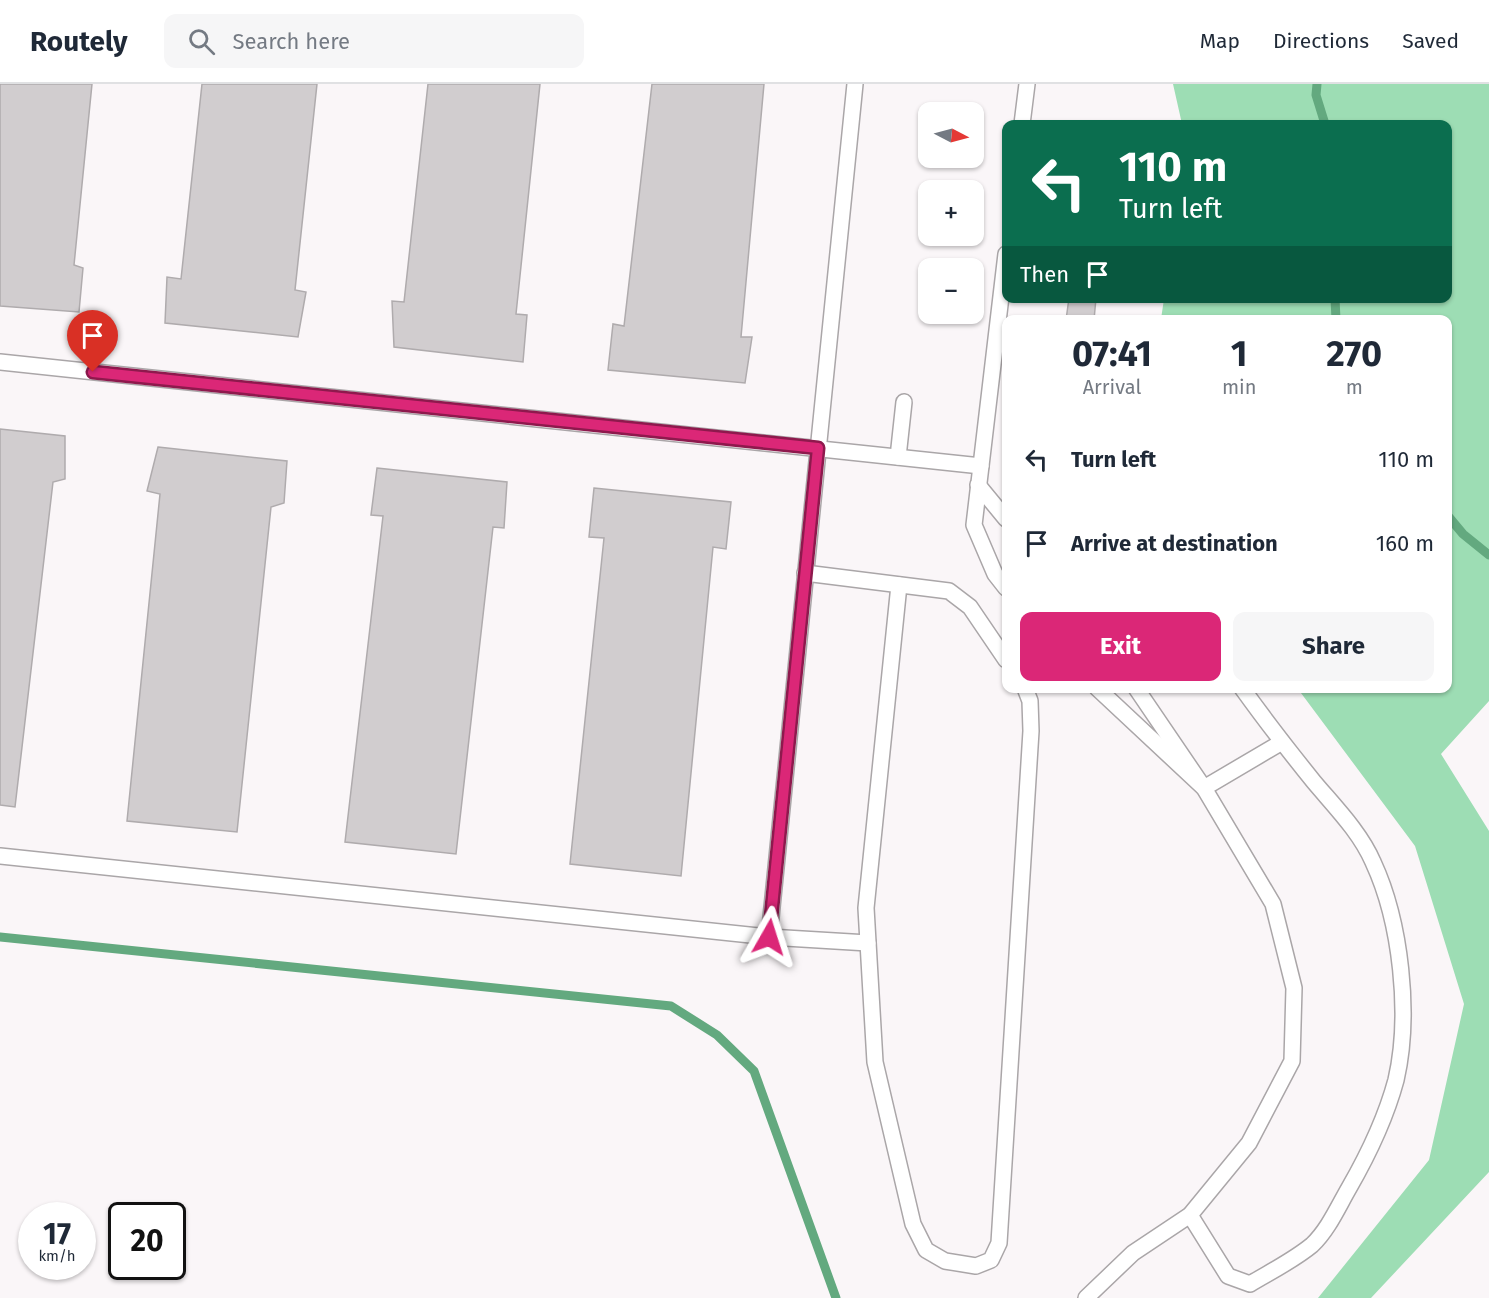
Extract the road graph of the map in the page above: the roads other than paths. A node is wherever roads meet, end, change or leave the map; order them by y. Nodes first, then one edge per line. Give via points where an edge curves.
1 (855, 84) edge
2 (1027, 84) edge
3 (1022, 120) edge
4 (1002, 288) edge
5 (0, 362) edge
6 (904, 402) dead end
7 (818, 448) junction
8 (898, 457) junction
9 (981, 466) junction
10 (978, 485) junction
11 (1002, 514) edge
12 (805, 573) junction
13 (1002, 583) edge
14 (899, 585) junction
15 (1002, 654) edge
16 (1027, 693) edge
17 (1102, 693) edge
18 (1139, 693) edge
19 (1246, 693) edge
20 (1282, 742) junction
21 (1204, 788) junction
22 (0, 856) edge
23 (769, 937) junction
24 (868, 943) junction
25 (1190, 1215) junction
26 (1086, 1298) edge

1 - 7 lane
2 - 3 lane
4 - 9 lane
5 - 7 lane
6 - 8 lane
7 - 8 lane
7 - 12 lane
8 - 9 lane
9 - 10 lane
10 - 11 lane
10 - 13 lane via 974,525
12 - 14 lane
12 - 23 lane
14 - 15 lane via 949,591 970,607
14 - 24 lane via 866,908
16 - 24 lane via 1031,731 999,1243 991,1260 976,1266 945,1261 926,1250 912,1224 875,1062
17 - 21 lane
18 - 21 lane
19 - 20 lane
20 - 21 lane
20 - 25 lane via 1357,834 1374,862 1392,919 1401,978 1403,1033 1395,1081 1380,1125 1329,1223 1312,1245 1277,1268 1250,1284 1228,1276
21 - 25 lane via 1273,904 1294,988 1292,1061 1249,1143
22 - 23 lane
23 - 24 lane
25 - 26 lane via 1133,1253

